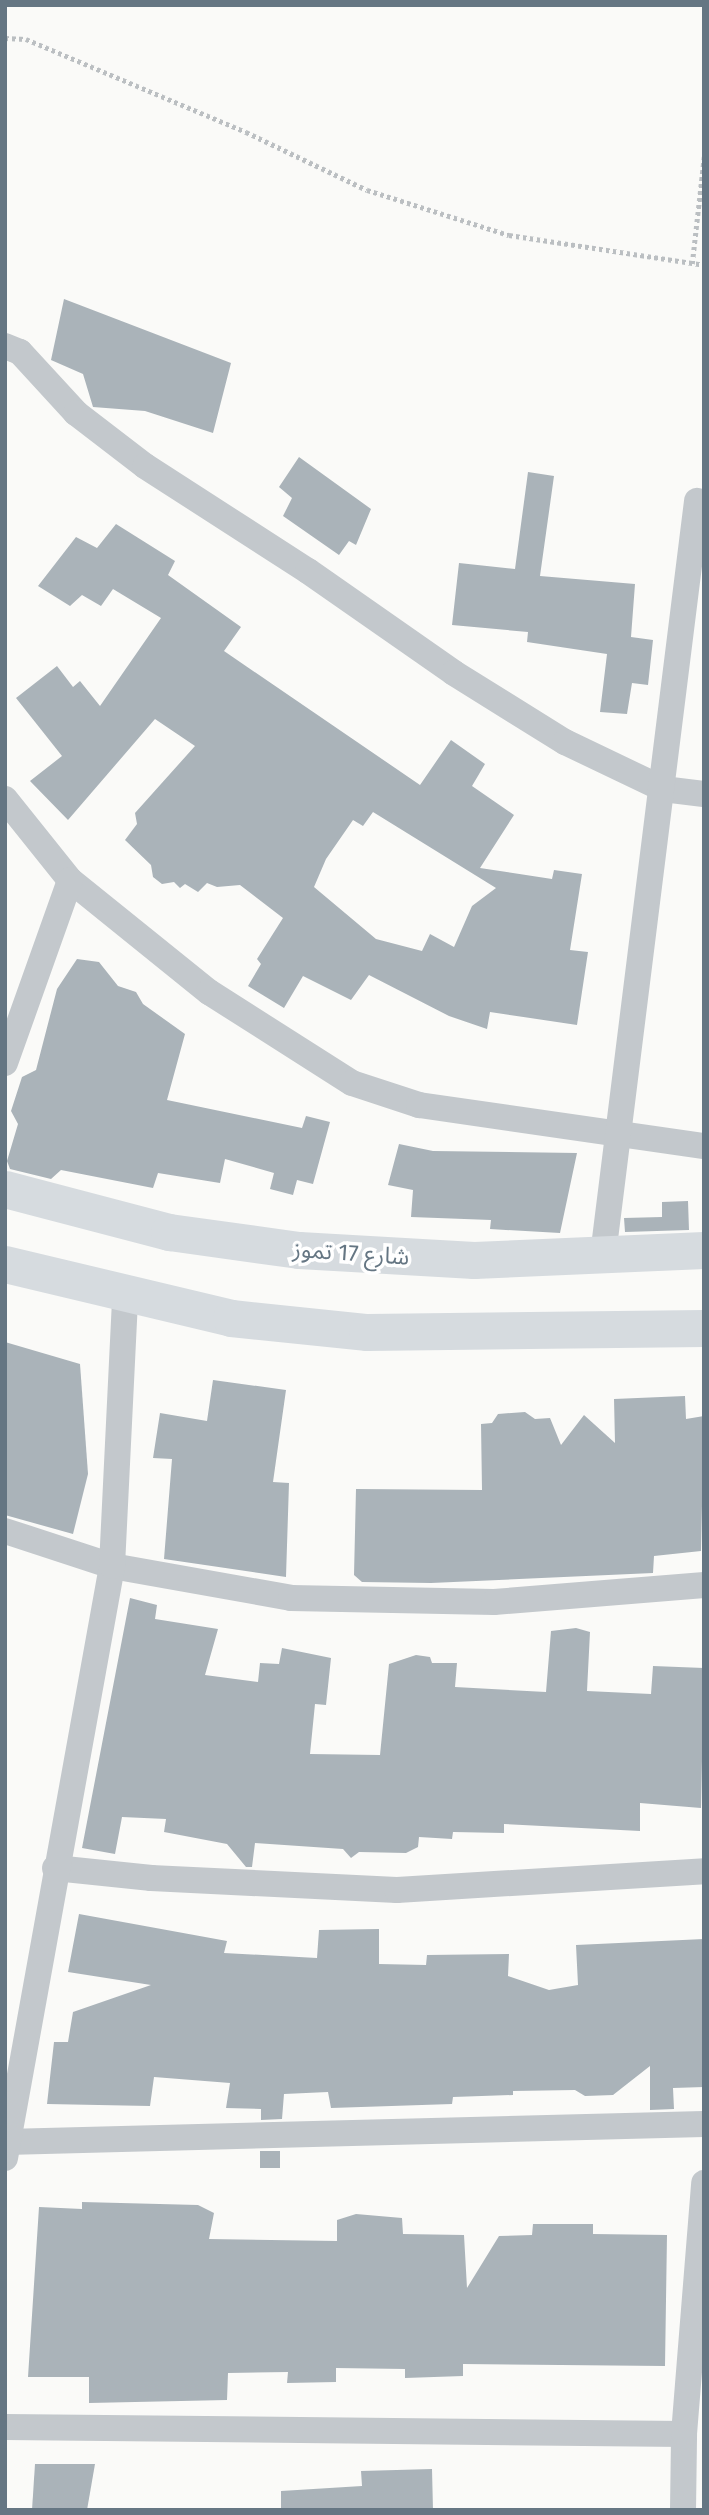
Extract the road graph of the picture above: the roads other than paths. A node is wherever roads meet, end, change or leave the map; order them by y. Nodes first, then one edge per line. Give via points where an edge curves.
1 (5, 346) edge
2 (697, 501) dead end
3 (663, 789) junction
4 (704, 794) edge
5 (5, 799) edge
6 (70, 880) junction
7 (5, 1063) edge
8 (617, 1133) junction
9 (704, 1146) edge
10 (5, 1189) edge
11 (704, 1250) edge
12 (604, 1255) junction
13 (5, 1264) edge
14 (125, 1296) junction
15 (704, 1328) edge
16 (5, 1531) edge
17 (112, 1566) junction
18 (704, 1585) edge
19 (55, 1868) junction
20 (704, 1871) edge
21 (704, 2124) edge
22 (6, 2142) edge
23 (5, 2158) edge
24 (704, 2183) edge
25 (5, 2427) edge
26 (684, 2434) junction
27 (683, 2510) edge

1 - 3 street via 20,352 76,413 145,466 454,673 565,742
2 - 3 street
3 - 4 street
3 - 8 street
5 - 6 street
6 - 7 street
6 - 8 street via 209,992 352,1083 419,1105
8 - 9 street
8 - 12 street
10 - 12 main road, شارع 17 تموز via 169,1232 299,1250 474,1260
11 - 12 main road, شارع 17 تموز
13 - 14 main road
14 - 15 main road via 231,1318 367,1332
14 - 17 street
16 - 17 street
17 - 18 street via 291,1598 494,1602
17 - 19 street
19 - 20 street via 151,1878 397,1890
19 - 22 street
21 - 22 street
22 - 23 street
24 - 26 street
25 - 26 street
26 - 27 street

